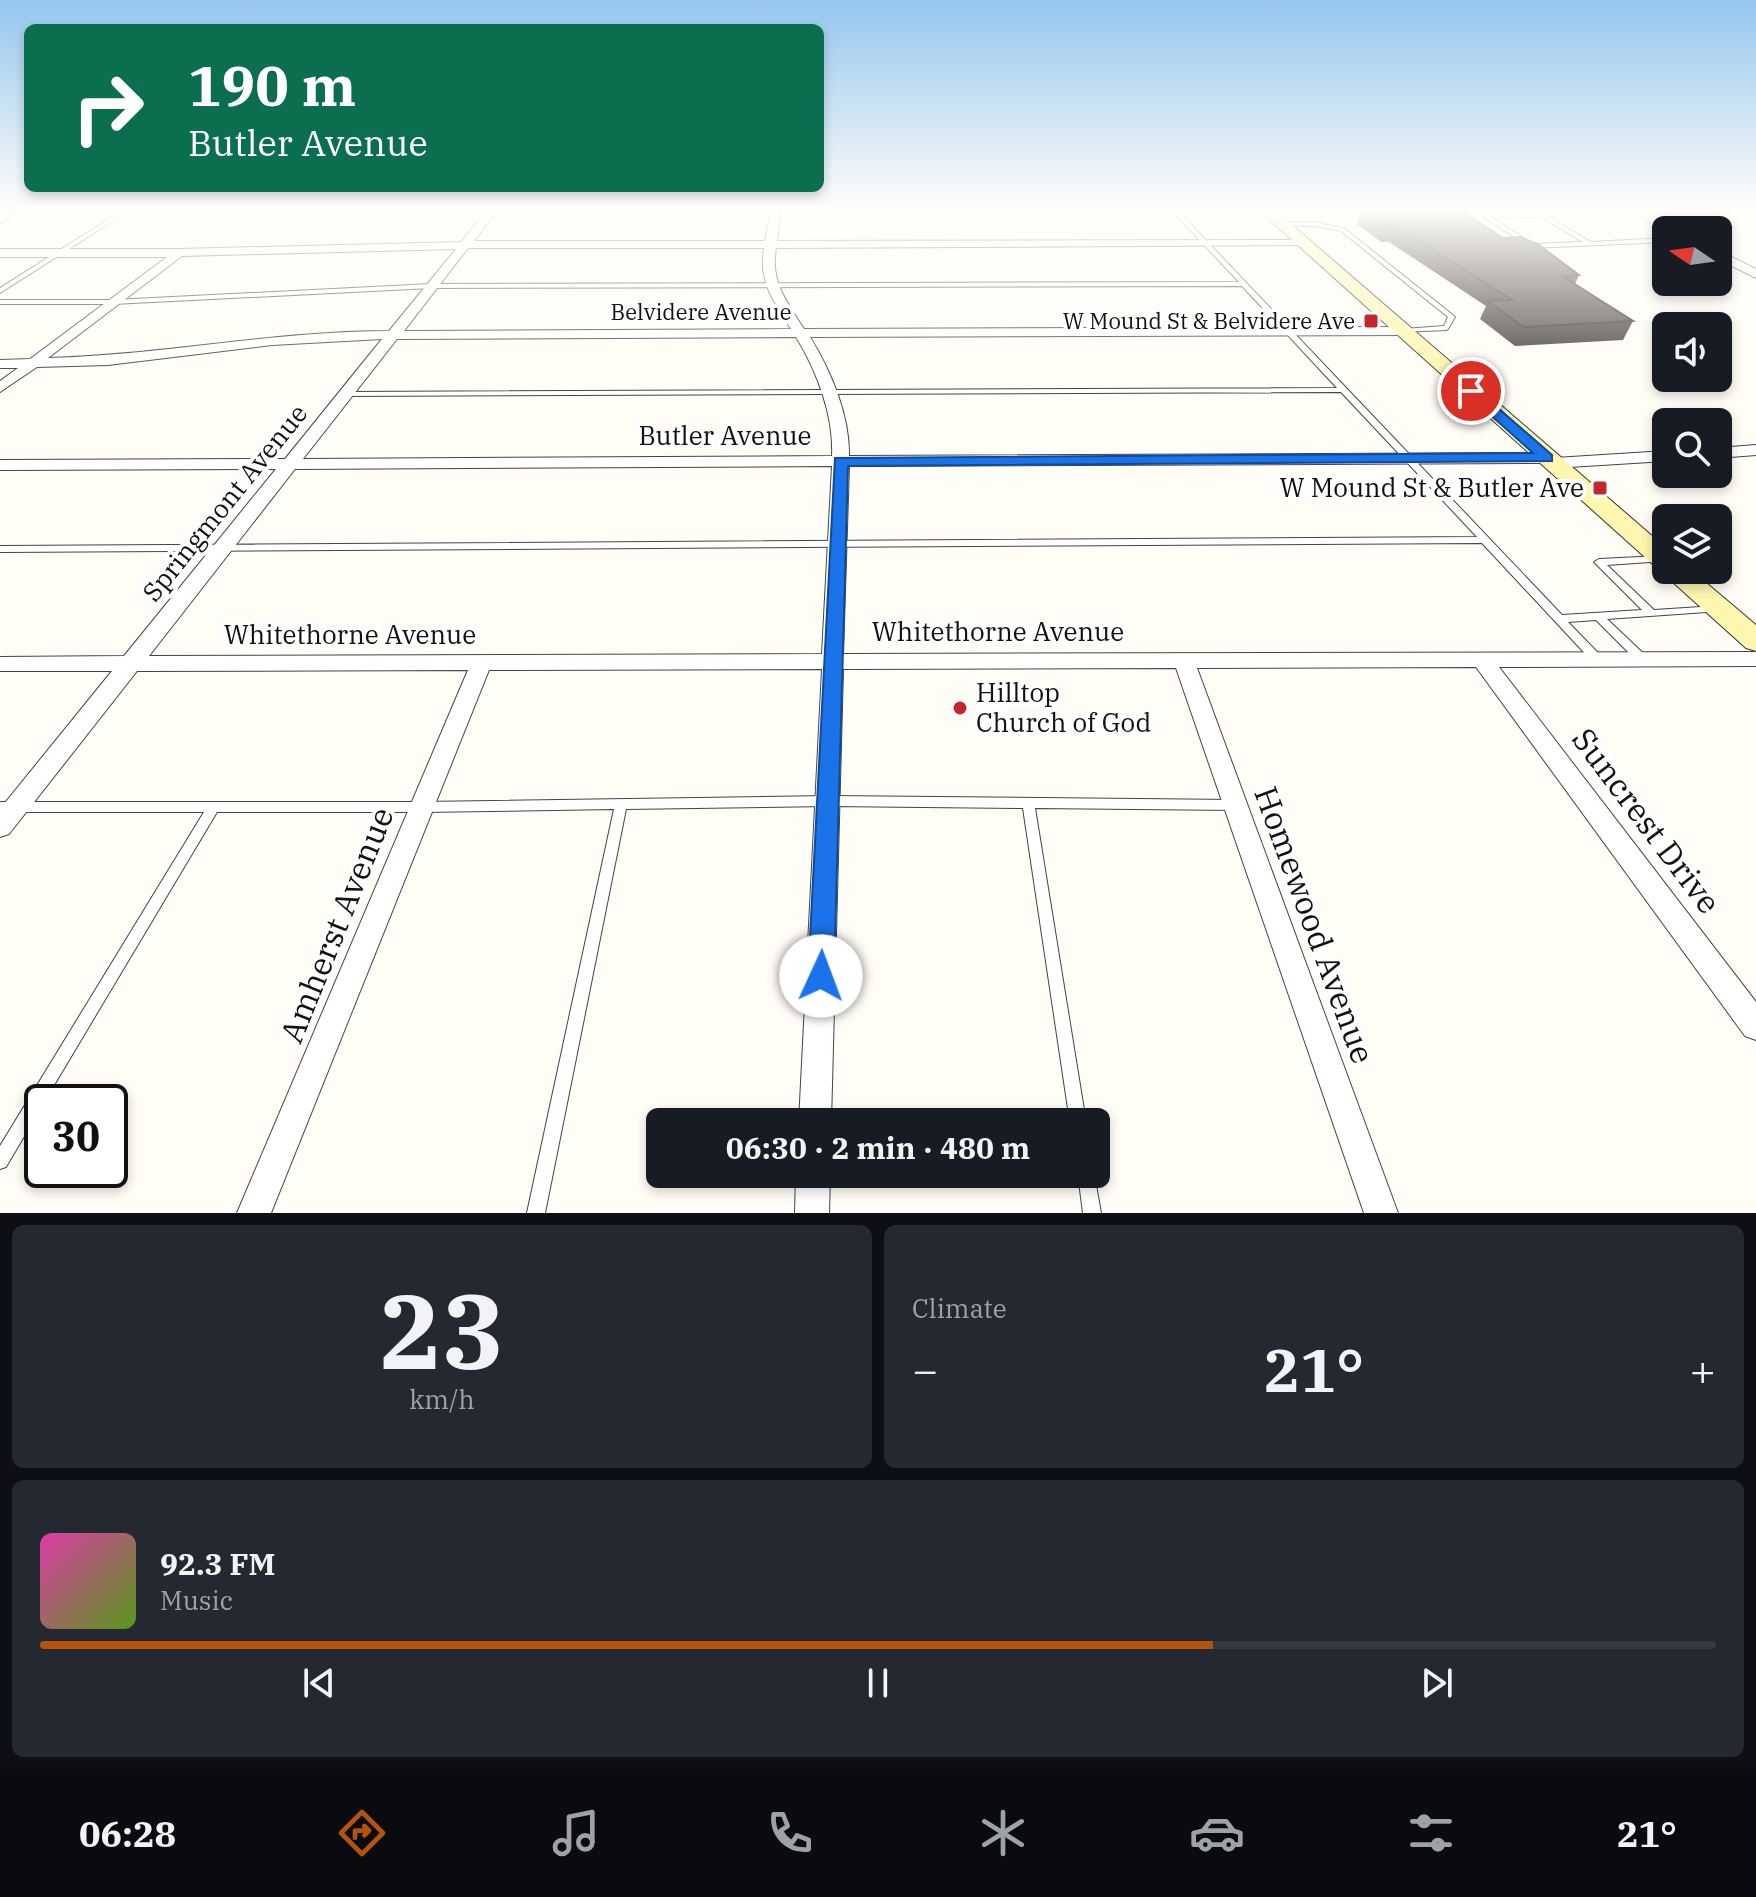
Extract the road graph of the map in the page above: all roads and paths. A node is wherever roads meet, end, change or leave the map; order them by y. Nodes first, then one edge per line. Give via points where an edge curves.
1 (35, 269) edge
2 (158, 269) edge
3 (445, 269) edge
4 (768, 269) edge
5 (1228, 269) edge
6 (1332, 269) edge
7 (1391, 269) edge
8 (1242, 284) junction
9 (770, 285) junction
10 (431, 286) junction
11 (0, 291) edge
12 (0, 302) edge
13 (113, 302) junction
14 (1404, 331) junction
15 (1287, 332) junction
16 (800, 334) junction
17 (392, 335) junction
18 (0, 364) edge
19 (32, 364) junction
20 (0, 388) edge
21 (1342, 390) junction
22 (828, 392) junction
23 (345, 394) junction
24 (1756, 450) edge
25 (1732, 452) edge
26 (1652, 457) edge
27 (1406, 458) junction
28 (840, 461) junction
29 (1550, 461) junction
30 (290, 464) junction
31 (0, 465) edge
32 (1484, 540) junction
33 (838, 545) junction
34 (0, 549) edge
35 (221, 550) junction
36 (1652, 551) edge
37 (1652, 564) edge
38 (1690, 584) edge
39 (1719, 609) junction
40 (1651, 613) junction
41 (1599, 617) junction
42 (1559, 619) junction
43 (1756, 641) edge
44 (1481, 658) junction
45 (1596, 658) junction
46 (1641, 658) junction
47 (1183, 659) junction
48 (1756, 659) edge
49 (834, 661) junction
50 (482, 662) junction
51 (0, 664) edge
52 (129, 664) junction
53 (829, 801) junction
54 (1028, 803) junction
55 (621, 804) junction
56 (1235, 805) junction
57 (8, 807) edge
58 (214, 807) junction
59 (422, 807) junction
60 (0, 827) edge
61 (1756, 1026) edge
62 (816, 1108) edge
63 (1076, 1108) edge
64 (0, 1161) edge
65 (813, 1188) edge
66 (1088, 1188) edge
67 (254, 1213) edge
68 (536, 1213) edge
69 (812, 1213) edge
70 (1092, 1213) edge
71 (1381, 1213) edge

1 - 11 lane
2 - 13 street
3 - 10 street, Springmont Avenue
4 - 9 street
5 - 8 lane
6 - 14 street
7 - 14 lane via 1452,317 1446,328
8 - 9 lane
8 - 15 lane
9 - 10 lane
9 - 16 street
10 - 13 lane
10 - 17 street, Springmont Avenue
12 - 13 lane
13 - 19 street
14 - 15 street, Belvidere Avenue
14 - 29 street
15 - 16 street, Belvidere Avenue
15 - 21 lane
16 - 17 street, Belvidere Avenue
16 - 22 street
17 - 19 street, Belvidere Avenue
17 - 23 street, Springmont Avenue
18 - 19 street, Belvidere Avenue
19 - 20 street
21 - 22 lane
21 - 27 lane
22 - 23 lane
22 - 28 street
23 - 30 street, Springmont Avenue
24 - 25 street
26 - 29 street, Butler Avenue
27 - 28 street, Butler Avenue
27 - 29 street, Butler Avenue
27 - 32 lane
28 - 30 street, Butler Avenue
28 - 33 street
29 - 36 street
30 - 31 street, Butler Avenue
30 - 35 street, Springmont Avenue
32 - 33 lane
32 - 42 lane
33 - 35 lane
33 - 49 street
34 - 35 lane
35 - 52 street, Springmont Avenue
37 - 40 lane via 1599,562
38 - 39 street
39 - 40 lane
39 - 43 street
40 - 41 lane
41 - 42 lane
41 - 46 lane
42 - 45 lane
44 - 45 street, Whitethorne Avenue
44 - 47 street, Whitethorne Avenue
44 - 61 street, Suncrest Drive
45 - 46 street, Whitethorne Avenue
46 - 48 street, Whitethorne Avenue
47 - 49 street, Whitethorne Avenue
47 - 56 street, Homewood Avenue
49 - 50 street, Whitethorne Avenue
49 - 53 street
50 - 52 street, Whitethorne Avenue
50 - 59 street, Amherst Avenue
51 - 52 street, Whitethorne Avenue
52 - 57 street, Springmont Avenue
53 - 54 lane
53 - 55 lane
53 - 62 street
54 - 56 lane
54 - 63 lane
55 - 59 lane
55 - 68 lane
56 - 71 street, Homewood Avenue
57 - 58 lane
57 - 60 street, Springmont Avenue
58 - 59 lane
58 - 64 lane
59 - 67 street, Amherst Avenue
65 - 69 street
66 - 70 lane

